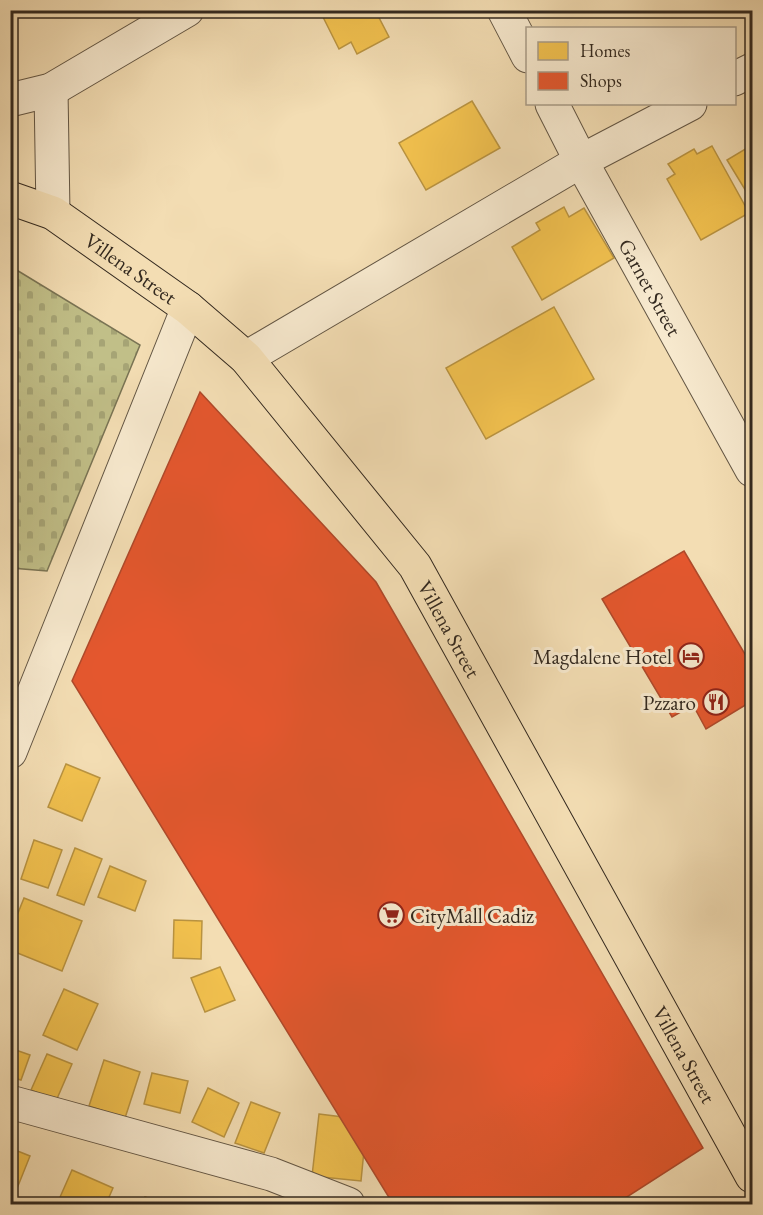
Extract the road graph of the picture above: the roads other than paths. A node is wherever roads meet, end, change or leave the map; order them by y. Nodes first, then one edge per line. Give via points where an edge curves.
1 (187, 10) edge
2 (504, 10) edge
3 (150, 21) edge
4 (526, 52) edge
5 (753, 70) edge
6 (736, 79) edge
7 (51, 90) junction
8 (10, 100) edge
9 (553, 105) edge
10 (688, 105) edge
11 (581, 161) junction
12 (10, 198) edge
13 (53, 213) junction
14 (188, 308) junction
15 (246, 358) junction
16 (753, 470) edge
17 (10, 752) edge
18 (10, 1102) edge
19 (753, 1176) edge
20 (348, 1204) edge

1 - 3 street
2 - 4 street
3 - 7 street
5 - 6 street
7 - 8 street
7 - 13 street
9 - 11 street, Garnet Street
10 - 11 street
11 - 15 street
11 - 16 street, Garnet Street
12 - 13 main road, Villena Street
13 - 14 main road, Villena Street
14 - 15 main road, Villena Street
14 - 17 street
15 - 19 main road, Villena Street via 415,566
18 - 20 street via 271,1174

